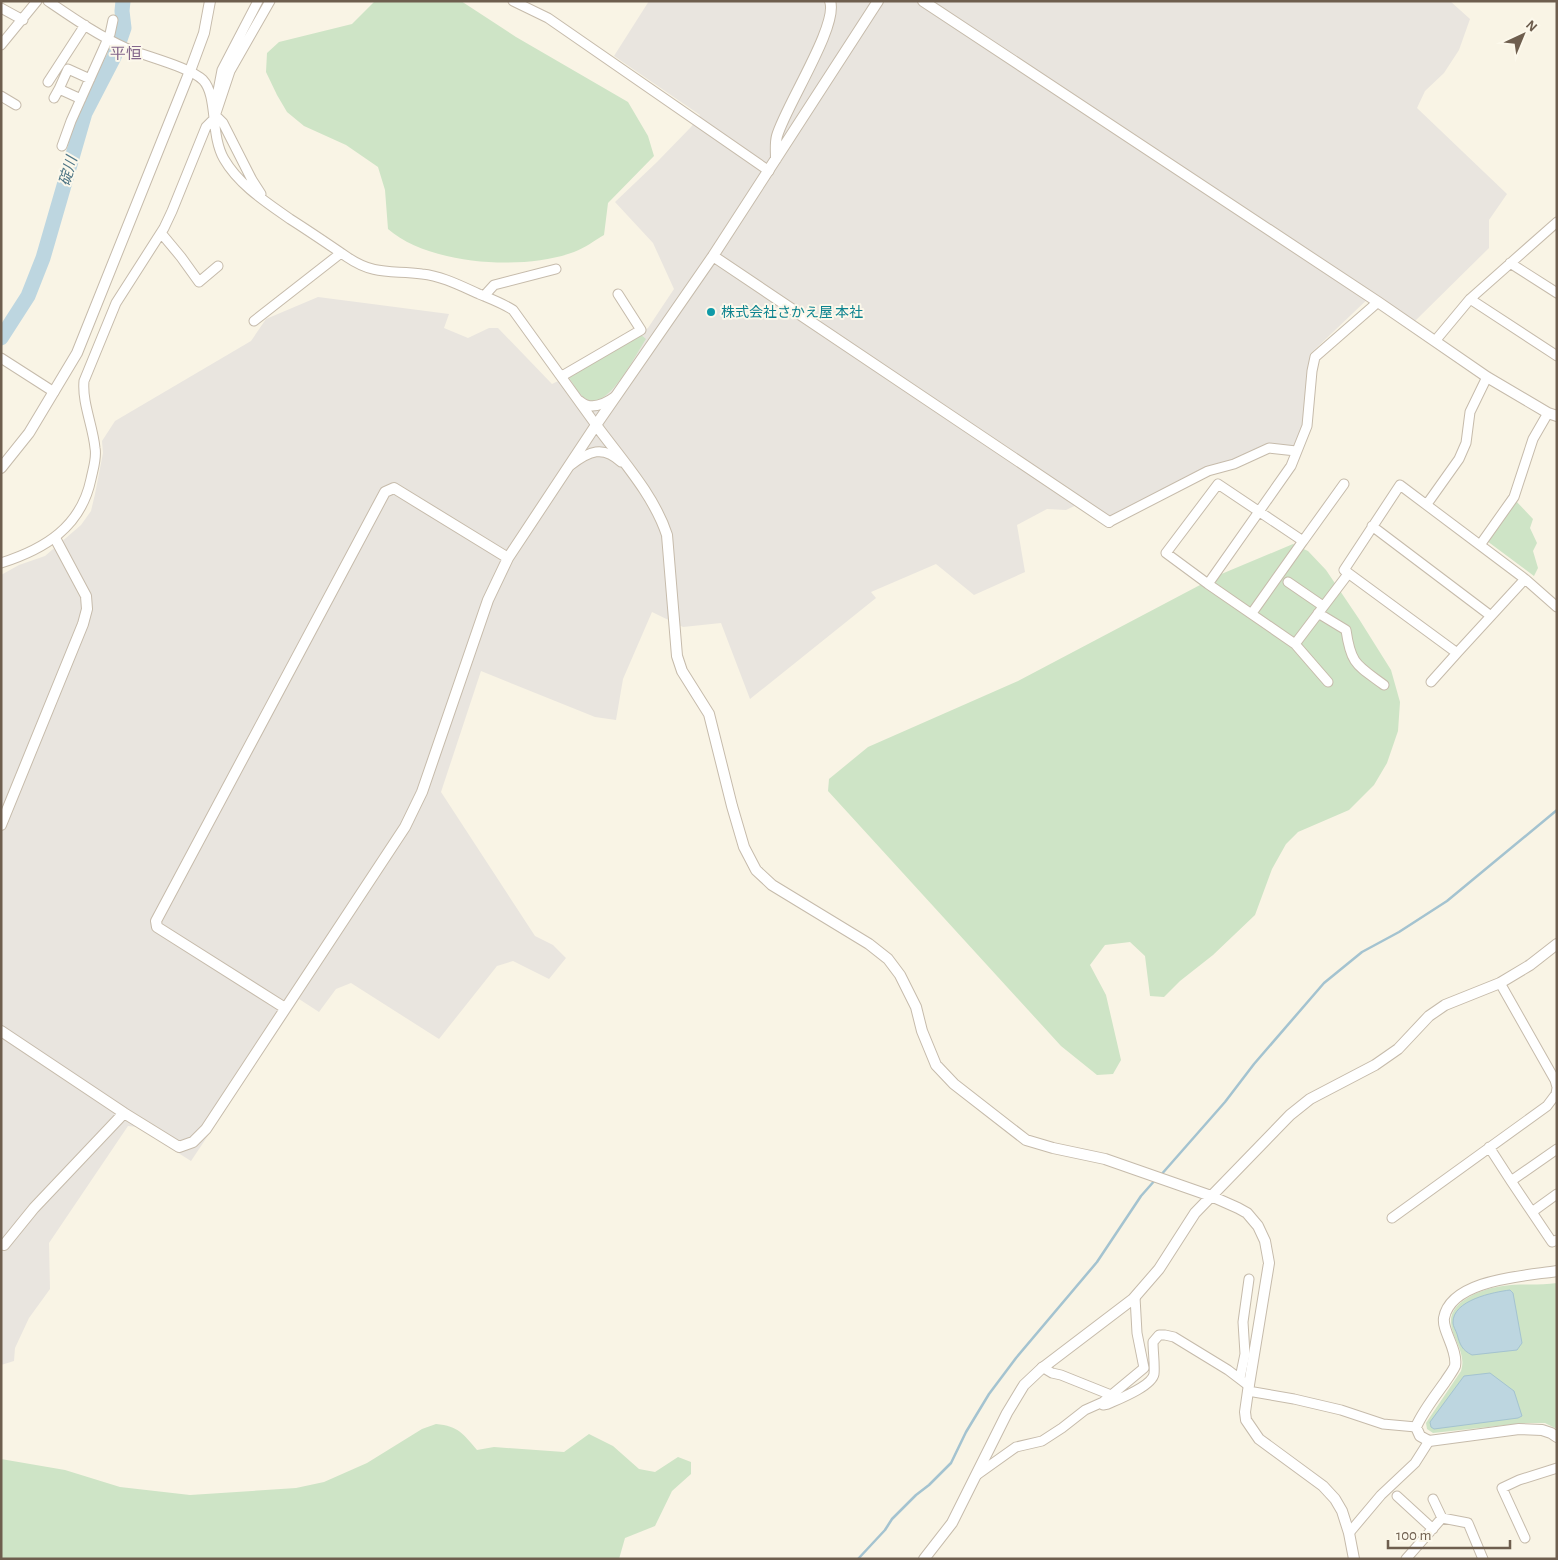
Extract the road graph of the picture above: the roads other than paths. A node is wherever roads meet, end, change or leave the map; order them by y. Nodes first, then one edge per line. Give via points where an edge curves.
1 (37, 1) edge
2 (48, 1) edge
3 (210, 1) edge
4 (258, 1) edge
5 (270, 1) edge
6 (513, 1) edge
7 (830, 1) edge
8 (878, 1) edge
9 (923, 1) edge
10 (1, 8) edge
11 (23, 20) junction
12 (112, 20) dead end
13 (85, 25) junction
14 (110, 39) junction
15 (1, 46) edge
16 (190, 71) junction
17 (90, 79) junction
18 (48, 82) dead end
19 (58, 89) junction
20 (1, 96) edge
21 (54, 98) dead end
22 (81, 99) junction
23 (16, 105) dead end
24 (214, 119) junction
25 (62, 146) dead end
26 (776, 160) junction
27 (769, 171) junction
28 (266, 202) junction
29 (1557, 222) edge
30 (1553, 231) edge
31 (161, 233) junction
32 (341, 253) junction
33 (713, 256) junction
34 (1510, 263) junction
35 (218, 266) dead end
36 (556, 269) dead end
37 (1557, 293) edge
38 (618, 294) dead end
39 (484, 296) junction
40 (1470, 299) junction
41 (1378, 302) junction
42 (254, 321) dead end
43 (1436, 341) junction
44 (1557, 356) edge
45 (2, 359) edge
46 (562, 376) junction
47 (1487, 377) junction
48 (54, 392) junction
49 (618, 395) junction
50 (578, 399) junction
51 (1552, 415) edge
52 (596, 425) junction
53 (1296, 451) junction
54 (568, 467) junction
55 (627, 467) junction
56 (1, 468) edge
57 (1344, 484) dead end
58 (1427, 504) junction
59 (1260, 512) junction
60 (1109, 522) joint
61 (1372, 526) junction
62 (56, 538) junction
63 (1303, 541) junction
64 (1480, 545) junction
65 (508, 558) junction
66 (1, 563) edge
67 (1348, 574) junction
68 (1525, 579) junction
69 (1288, 582) dead end
70 (1208, 584) junction
71 (1553, 598) edge
72 (1557, 608) edge
73 (1320, 610) junction
74 (1252, 613) junction
75 (1491, 616) junction
76 (1295, 644) junction
77 (1457, 653) junction
78 (1328, 682) dead end
79 (1431, 682) dead end
80 (1384, 686) dead end
81 (1, 825) edge
82 (1557, 944) edge
83 (1500, 983) junction
84 (285, 1008) junction
85 (1, 1031) edge
86 (1556, 1091) edge
87 (124, 1113) junction
88 (1489, 1147) junction
89 (1557, 1149) edge
90 (1511, 1182) junction
91 (1557, 1194) edge
92 (1211, 1196) junction
93 (1532, 1212) junction
94 (1392, 1218) dead end
95 (1557, 1240) edge
96 (4, 1246) dead end
97 (1557, 1270) edge
98 (1249, 1280) dead end
99 (1135, 1297) junction
100 (1042, 1367) junction
101 (1240, 1378) junction
102 (1248, 1388) junction
103 (1112, 1395) junction
104 (1093, 1407) junction
105 (1416, 1427) junction
106 (1557, 1437) edge
107 (1429, 1441) junction
108 (1557, 1468) edge
109 (978, 1474) junction
110 (1398, 1496) dead end
111 (1433, 1499) dead end
112 (1442, 1518) junction
113 (1433, 1529) junction
114 (1349, 1533) junction
115 (1525, 1538) dead end
116 (924, 1559) edge
117 (1354, 1559) edge
118 (1406, 1559) edge
119 (1483, 1559) edge

1 - 11 street
2 - 13 street
3 - 16 street via 204,33
4 - 24 street via 222,70
5 - 24 street via 230,71
6 - 27 street via 548,18
7 - 26 street via 827,29 777,135
8 - 26 street
9 - 41 street
10 - 11 street
11 - 15 street
12 - 14 street
13 - 14 street
13 - 18 street
14 - 16 street
14 - 17 street
16 - 24 street via 207,85
16 - 48 street via 77,353
17 - 19 street via 68,69
17 - 22 street
19 - 21 street
19 - 22 street
20 - 23 street
22 - 25 street
24 - 28 street via 218,118 223,123
24 - 28 street via 216,140 223,158 234,173
24 - 31 street via 206,127
26 - 27 street
27 - 33 street
28 - 32 street
29 - 30 street
30 - 34 street
31 - 35 street via 199,282
31 - 62 street via 116,303 84,380 83,391 95,459 82,506
32 - 39 street via 369,269 439,277
32 - 42 street
33 - 49 street
33 - 60 street
34 - 37 street
34 - 40 street
36 - 39 street via 494,286
38 - 46 street via 640,330
39 - 46 street via 513,310
40 - 43 street
40 - 44 street
41 - 43 street
41 - 53 street via 1315,357 1307,426
43 - 47 street
45 - 48 street
46 - 50 street
47 - 51 street
47 - 58 street via 1470,412 1466,443 1459,459
48 - 56 street
49 - 50 street via 596,406
49 - 52 street
50 - 52 street
51 - 64 street via 1533,439 1514,497
52 - 54 street
52 - 55 street
53 - 59 street via 1291,466
53 - 60 street via 1269,448 1234,464 1208,471
54 - 55 street via 584,456 603,451
54 - 65 street
55 - 92 street via 655,506 667,535 677,656 709,714 744,847 756,870 772,885 888,959 916,1006 936,1065 954,1084 1026,1140 1104,1159
57 - 63 street
58 - 61 street via 1400,485
58 - 64 street
59 - 63 street
59 - 70 street
59 - 70 street via 1218,484 1166,553
61 - 67 street via 1344,570
61 - 75 street
62 - 66 street
62 - 81 street via 86,596 87,609
63 - 74 street
64 - 68 street
65 - 84 street via 488,600 422,792 405,827
65 - 84 street via 394,488 385,492 156,921 157,927
67 - 73 street
67 - 77 street
68 - 71 street
68 - 75 street
69 - 73 street
70 - 74 street
71 - 72 street
73 - 76 street
73 - 80 street via 1346,630 1349,652 1357,666
74 - 76 street
75 - 77 street
76 - 78 street
77 - 79 street
82 - 83 street
83 - 86 street via 1555,1080
83 - 92 street via 1445,1005 1429,1016 1398,1049 1375,1065 1310,1099 1290,1115
84 - 87 street via 206,1129 193,1142 179,1146
85 - 87 street
86 - 88 street via 1546,1106
87 - 96 street via 34,1208
88 - 90 street
88 - 94 street
89 - 90 street
90 - 93 street
91 - 93 street
92 - 99 street via 1195,1213 1159,1269
92 - 102 street via 1247,1213 1258,1226 1268,1249 1269,1264
93 - 95 street via 1552,1242
97 - 105 street via 1484,1283 1458,1295 1447,1308 1443,1320 1453,1349 1455,1367
98 - 101 street via 1243,1322 1245,1354
99 - 100 street
99 - 103 street via 1137,1333 1144,1368
100 - 103 street
100 - 109 street via 1017,1396
101 - 102 street
101 - 104 street via 1174,1337 1159,1336 1153,1342 1154,1374 1151,1380 1108,1404
102 - 105 street via 1341,1410 1383,1424
102 - 114 street via 1245,1412 1252,1431 1323,1486 1342,1511
103 - 104 street
104 - 109 street via 1042,1441 1016,1447
105 - 107 street via 1420,1436
106 - 107 street via 1542,1430 1519,1429
107 - 114 street via 1415,1463 1381,1495
108 - 115 street via 1502,1488
109 - 116 street via 952,1523
110 - 113 street
111 - 112 street
112 - 113 street
112 - 119 street via 1468,1523
113 - 118 street
114 - 117 street

